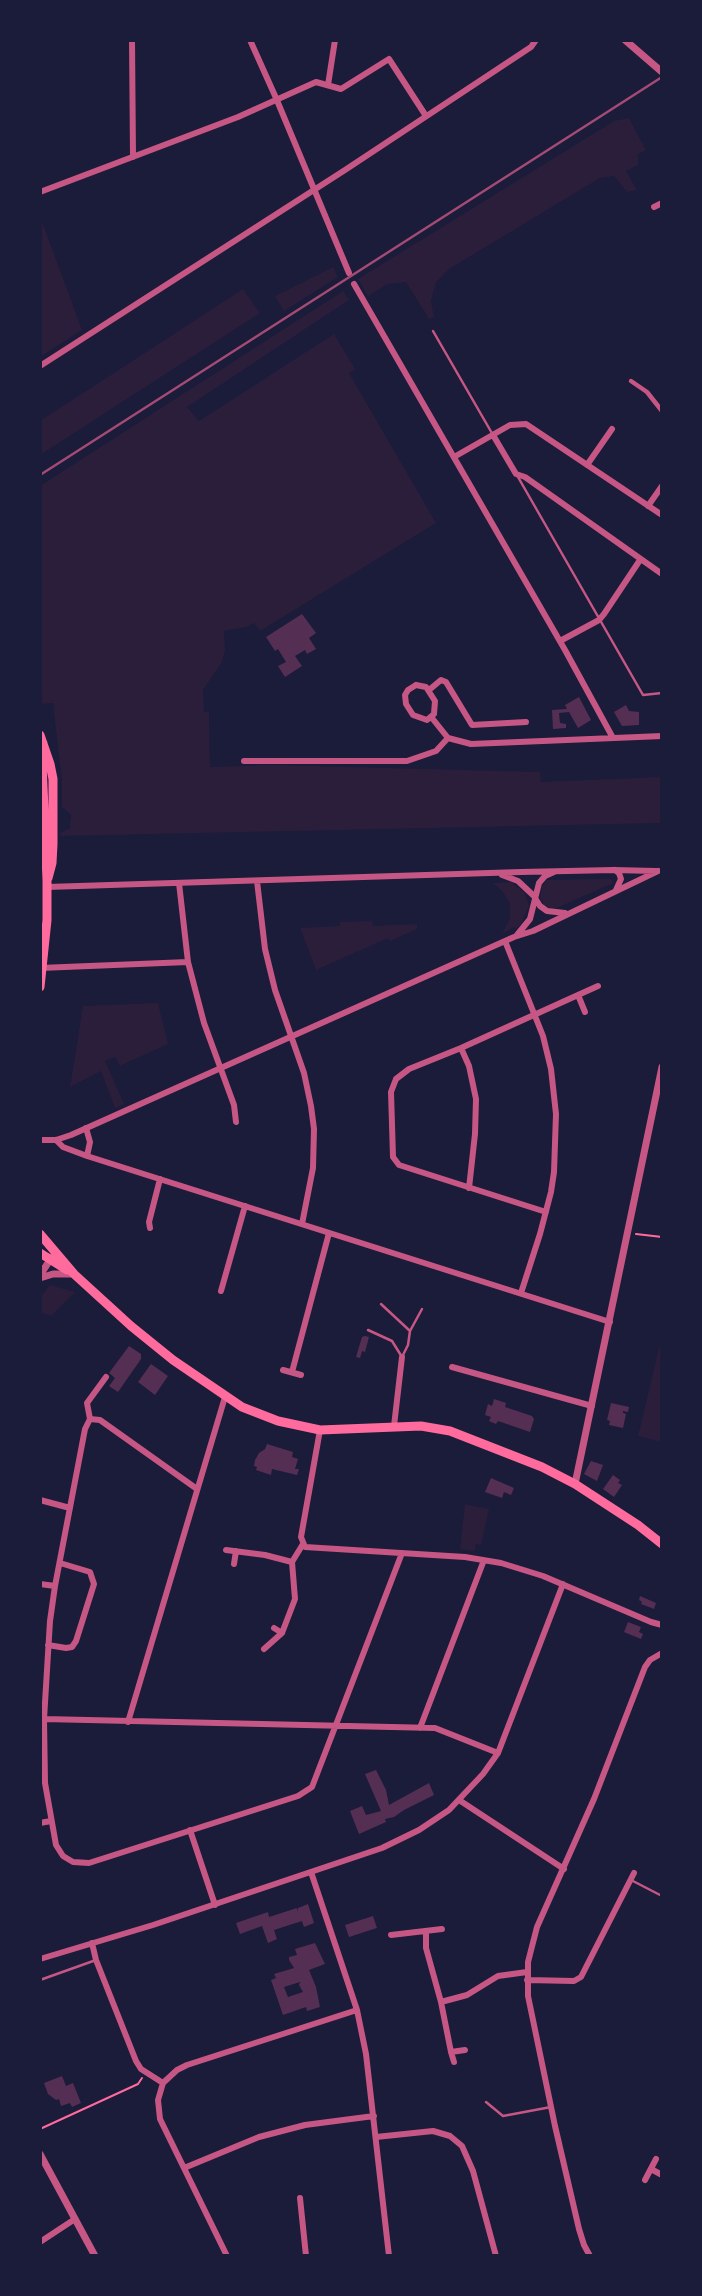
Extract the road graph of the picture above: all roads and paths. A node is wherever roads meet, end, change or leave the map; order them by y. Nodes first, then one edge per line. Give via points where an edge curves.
1 (132, 40) edge
2 (250, 40) edge
3 (335, 40) edge
4 (536, 40) edge
5 (625, 40) edge
6 (662, 72) edge
7 (328, 85) junction
8 (276, 98) junction
9 (426, 116) junction
10 (133, 157) junction
11 (315, 189) junction
12 (40, 192) edge
13 (662, 202) edge
14 (654, 207) dead end
15 (349, 273) dead end
16 (354, 284) dead end
17 (433, 331) dead end
18 (40, 366) edge
19 (631, 381) dead end
20 (662, 411) edge
21 (612, 429) dead end
22 (493, 435) junction
23 (454, 457) junction
24 (587, 466) junction
25 (516, 474) junction
26 (662, 486) edge
27 (648, 506) junction
28 (662, 515) edge
29 (640, 559) junction
30 (662, 574) edge
31 (599, 620) junction
32 (561, 641) junction
33 (429, 690) junction
34 (662, 694) edge
35 (432, 718) junction
36 (526, 722) dead end
37 (662, 736) edge
38 (449, 738) junction
39 (613, 738) junction
40 (42, 739) edge
41 (244, 761) dead end
42 (45, 824) edge
43 (43, 862) edge
44 (614, 870) junction
45 (556, 871) junction
46 (660, 872) edge
47 (494, 874) junction
48 (257, 881) junction
49 (179, 883) junction
50 (47, 884) junction
51 (615, 891) junction
52 (535, 897) junction
53 (567, 913) junction
54 (516, 936) junction
55 (505, 941) junction
56 (188, 962) junction
57 (42, 967) edge
58 (598, 986) dead end
59 (40, 987) edge
60 (578, 995) junction
61 (585, 1012) dead end
62 (535, 1014) junction
63 (292, 1035) junction
64 (461, 1048) junction
65 (662, 1067) edge
66 (222, 1068) junction
67 (236, 1122) dead end
68 (86, 1128) junction
69 (40, 1140) edge
70 (56, 1140) junction
71 (88, 1156) junction
72 (160, 1179) junction
73 (470, 1188) junction
74 (244, 1206) junction
75 (546, 1212) junction
76 (302, 1224) junction
77 (150, 1228) dead end
78 (329, 1233) junction
79 (628, 1233) junction
80 (40, 1234) edge
81 (662, 1237) edge
82 (50, 1246) junction
83 (40, 1254) edge
84 (51, 1260) junction
85 (74, 1274) junction
86 (40, 1277) edge
87 (220, 1291) dead end
88 (521, 1293) junction
89 (381, 1304) dead end
90 (422, 1310) dead end
91 (610, 1322) junction
92 (368, 1330) dead end
93 (410, 1331) junction
94 (402, 1357) junction
95 (452, 1367) dead end
96 (283, 1370) dead end
97 (292, 1372) junction
98 (301, 1375) dead end
99 (106, 1377) dead end
100 (225, 1397) junction
101 (592, 1406) junction
102 (90, 1419) junction
103 (394, 1426) junction
104 (320, 1430) junction
105 (575, 1483) junction
106 (197, 1489) junction
107 (40, 1500) edge
108 (71, 1507) junction
109 (303, 1544) junction
110 (662, 1544) edge
111 (226, 1550) dead end
112 (236, 1551) junction
113 (402, 1553) junction
114 (484, 1560) junction
115 (292, 1562) junction
116 (60, 1563) junction
117 (234, 1564) dead end
118 (40, 1584) edge
119 (563, 1584) junction
120 (55, 1586) junction
121 (40, 1619) edge
122 (50, 1621) junction
123 (662, 1625) edge
124 (274, 1628) dead end
125 (282, 1633) junction
126 (48, 1645) junction
127 (264, 1649) dead end
128 (662, 1653) edge
129 (44, 1719) junction
130 (128, 1722) junction
131 (336, 1726) junction
132 (420, 1728) junction
133 (498, 1753) junction
134 (43, 1784) edge
135 (459, 1800) junction
136 (51, 1821) junction
137 (40, 1823) edge
138 (190, 1830) junction
139 (564, 1869) junction
140 (311, 1872) junction
141 (634, 1872) dead end
142 (631, 1880) junction
143 (662, 1896) edge
144 (215, 1905) junction
145 (442, 1929) dead end
146 (426, 1931) junction
147 (391, 1935) dead end
148 (92, 1943) junction
149 (40, 1959) edge
150 (96, 1960) junction
151 (527, 1976) junction
152 (40, 1980) edge
153 (441, 2002) junction
154 (357, 2010) junction
155 (465, 2050) dead end
156 (451, 2052) junction
157 (454, 2062) dead end
158 (143, 2077) dead end
159 (163, 2083) junction
160 (486, 2102) dead end
161 (551, 2107) junction
162 (40, 2108) edge
163 (374, 2116) junction
164 (40, 2118) edge
165 (40, 2129) edge
166 (376, 2137) junction
167 (40, 2154) edge
168 (656, 2159) dead end
169 (184, 2168) junction
170 (651, 2169) junction
171 (662, 2175) edge
172 (645, 2180) dead end
173 (300, 2198) dead end
174 (75, 2219) junction
175 (40, 2242) edge
176 (95, 2256) edge
177 (227, 2256) edge
178 (306, 2256) edge
179 (389, 2256) edge
180 (496, 2256) edge
181 (590, 2256) edge

1 - 10 street
2 - 8 street
3 - 7 street
4 - 9 street
5 - 6 street
7 - 8 street via 316,82
7 - 9 street via 341,89 389,59
8 - 10 street
8 - 11 street
9 - 11 street
10 - 12 street
11 - 15 street
11 - 18 street
13 - 14 street
16 - 23 street
17 - 22 lane
19 - 20 street via 648,392
21 - 24 street
22 - 23 street
22 - 24 street via 515,423 526,424
22 - 25 street
23 - 32 street
24 - 27 street
25 - 29 street
25 - 31 lane
26 - 27 street
27 - 28 street
29 - 30 street
29 - 31 street
31 - 32 street
31 - 34 lane via 643,695
32 - 39 street
33 - 35 street via 436,706
33 - 35 street via 416,685 405,700 413,715
33 - 36 street via 441,680 446,682 472,724
35 - 38 street
37 - 39 street
38 - 39 street via 471,744
38 - 41 street via 436,751 407,761
40 - 42 main road
42 - 43 main road
42 - 50 main road via 52,863
43 - 50 main road
44 - 45 street
44 - 46 street
44 - 51 street via 621,879
45 - 47 street
45 - 52 street via 542,880
46 - 51 street
47 - 48 street
47 - 52 street via 518,881
48 - 49 street
48 - 63 street via 265,949
49 - 50 street
49 - 56 street
50 - 57 main road
51 - 53 street
52 - 53 street via 547,911
52 - 54 street via 530,919
53 - 54 street
54 - 55 street
55 - 62 street
55 - 63 street
56 - 57 street
56 - 66 street
57 - 59 main road
58 - 60 street
60 - 61 street
60 - 62 street
62 - 64 street
62 - 75 street via 556,1101 554,1172
63 - 66 street
63 - 76 street via 314,1129 311,1185
64 - 73 street via 475,1099
64 - 73 street via 409,1069 394,1083 390,1096 393,1152 399,1165
65 - 79 street
66 - 67 street
66 - 68 street
68 - 70 street
68 - 71 street
69 - 70 street
70 - 71 street
71 - 72 street
72 - 74 street
72 - 77 street
73 - 75 street
74 - 76 street
74 - 87 street
75 - 88 street
76 - 78 street
78 - 88 street
78 - 97 street
79 - 81 path
79 - 91 street
80 - 82 main road
82 - 84 street
82 - 85 main road
83 - 84 main road
84 - 85 main road
84 - 86 street
85 - 86 street
85 - 100 main road via 165,1354
88 - 91 street
89 - 93 lane
90 - 93 lane
91 - 101 street
92 - 94 lane via 392,1341
93 - 94 lane
94 - 103 street
95 - 101 street
96 - 97 street
97 - 98 street
99 - 102 street via 87,1403
100 - 104 main road via 278,1421
100 - 106 street
101 - 105 street
102 - 106 street via 100,1420
102 - 108 street
103 - 104 main road
103 - 105 main road via 450,1431
104 - 109 street
105 - 110 main road
106 - 130 street
107 - 108 street
108 - 116 street
109 - 113 street via 308,1548
109 - 115 street
111 - 112 street
112 - 115 street
112 - 117 street
113 - 114 street
113 - 131 street
114 - 119 street
114 - 132 street
115 - 125 street via 295,1599
116 - 120 street
116 - 126 street via 90,1572 94,1584 72,1647
118 - 120 street
119 - 123 street
119 - 133 street
120 - 122 street
121 - 122 street
122 - 126 street
124 - 125 street
125 - 127 street
126 - 129 street
128 - 139 street via 645,1667
129 - 130 street
129 - 134 street
130 - 131 street
131 - 132 street
131 - 138 street via 317,1780 306,1793
132 - 133 street via 447,1732
133 - 135 street
134 - 136 street
135 - 139 street
135 - 140 street via 400,1840
136 - 137 street
136 - 138 street via 59,1851 84,1864
138 - 144 street
139 - 151 street via 537,1927
140 - 144 street
140 - 154 street
141 - 142 street
142 - 143 lane
142 - 151 street via 581,1977 574,1981
144 - 148 street
145 - 146 street
146 - 147 street
146 - 153 street via 426,1948
148 - 149 street
148 - 150 street
150 - 152 lane
150 - 159 street via 135,2061
151 - 153 street via 505,1973 467,1995
151 - 161 street
153 - 156 street
154 - 159 street via 187,2065
154 - 163 street
155 - 156 street
156 - 157 street
158 - 165 path via 138,2084
159 - 169 street via 158,2100 160,2119
160 - 161 lane via 503,2116
161 - 181 street via 579,2229
162 - 164 lane
163 - 166 street
163 - 169 street via 283,2131
166 - 179 street
166 - 180 street via 433,2131 462,2146
167 - 174 street
168 - 170 street
169 - 177 street
170 - 171 street
170 - 172 street
173 - 178 street
174 - 175 street
174 - 176 street

